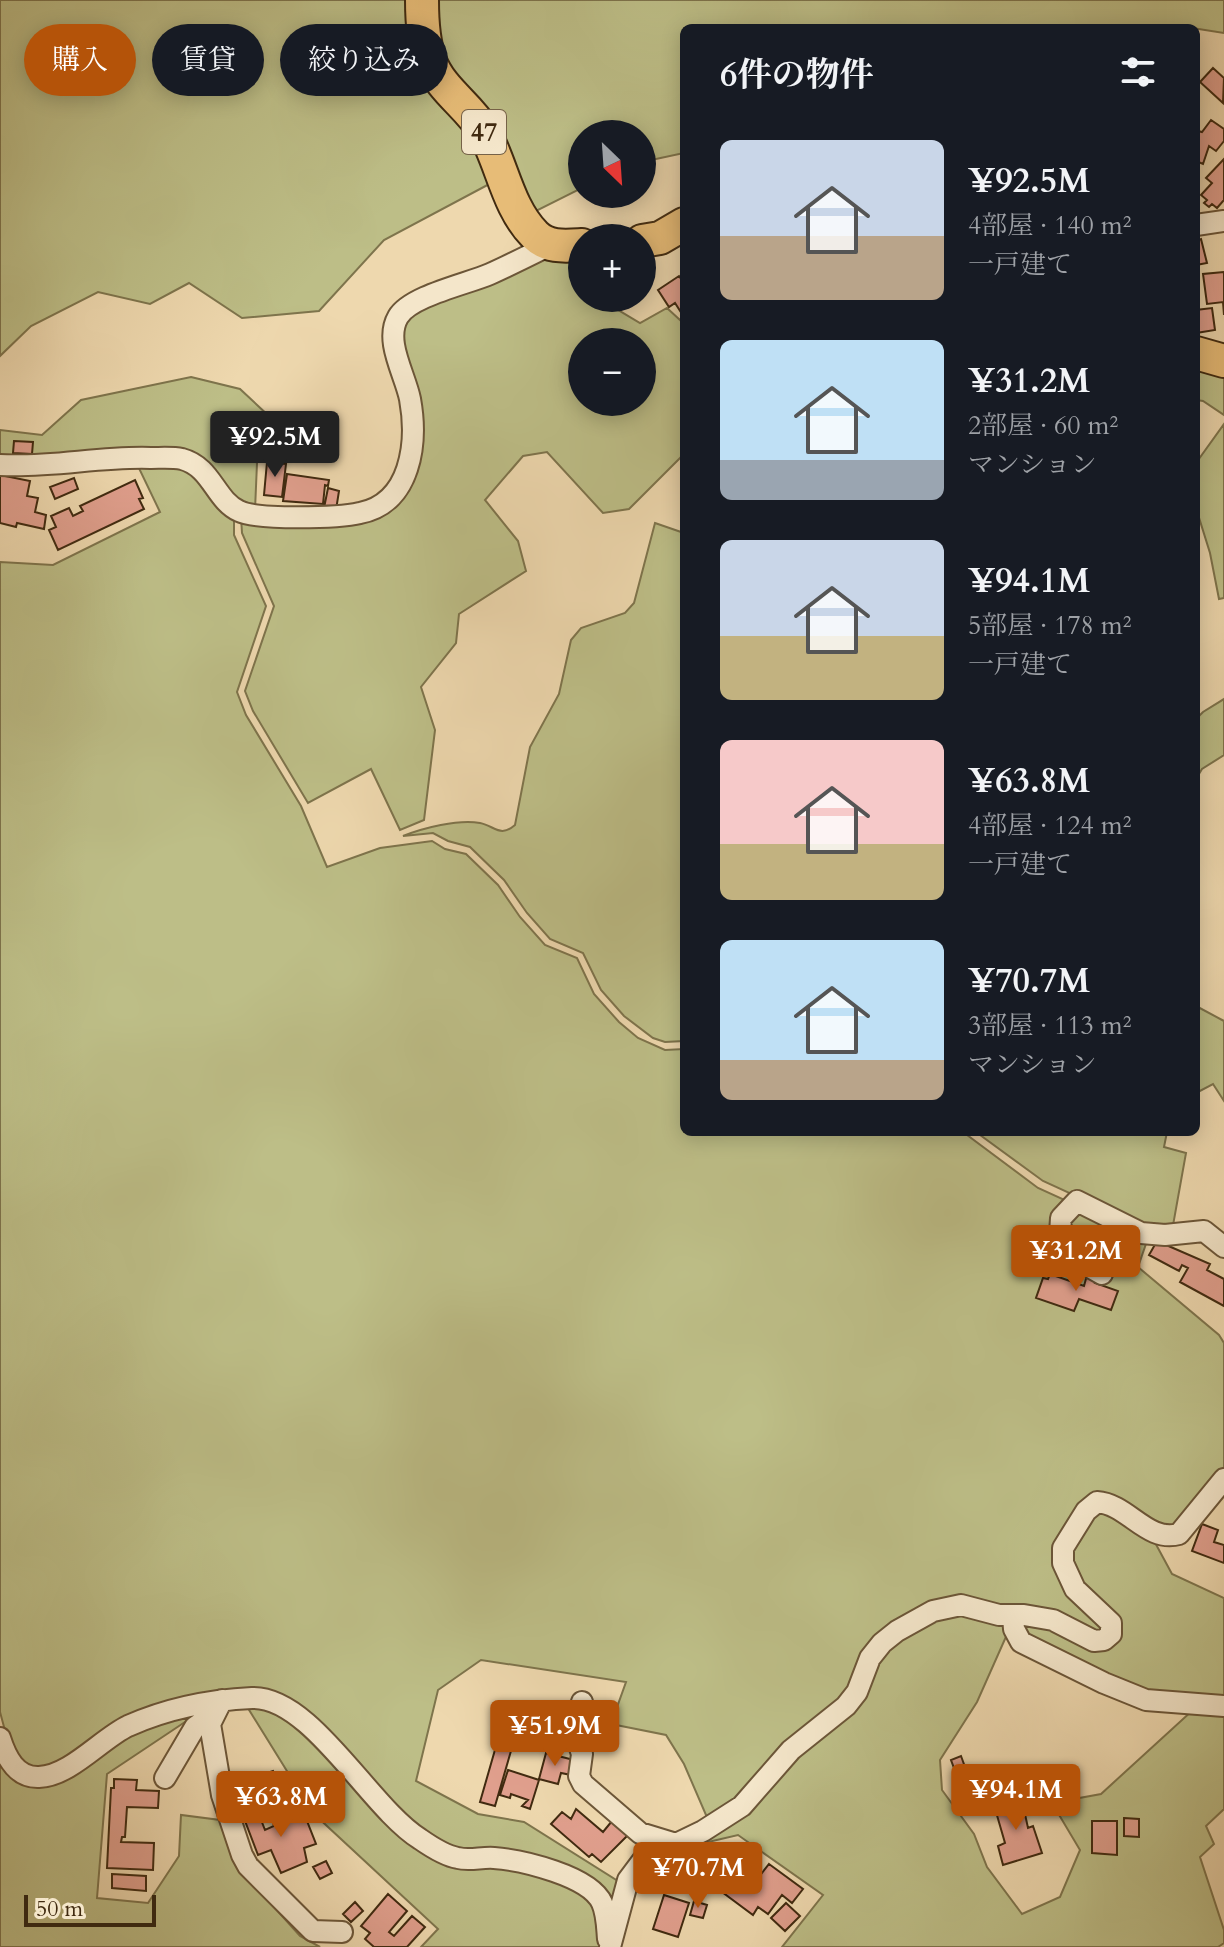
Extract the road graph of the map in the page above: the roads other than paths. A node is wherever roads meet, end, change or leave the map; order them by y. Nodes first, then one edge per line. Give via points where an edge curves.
1 (422, 0) edge
2 (1224, 221) edge
3 (1200, 224) edge
4 (680, 226) edge
5 (656, 239) edge
6 (550, 245) junction
7 (568, 245) edge
8 (1200, 354) edge
9 (1224, 361) edge
10 (0, 465) edge
11 (1224, 1247) edge
12 (1102, 1274) dead end
13 (1224, 1479) edge
14 (1013, 1617) junction
15 (582, 1702) dead end
16 (1224, 1706) edge
17 (218, 1707) junction
18 (0, 1738) edge
19 (165, 1778) dead end
20 (676, 1844) junction
21 (342, 1932) dead end
22 (610, 1947) edge

1 - 6 main road, 47 via 430,61 483,130 523,219
2 - 3 street
4 - 5 main road
6 - 7 main road
6 - 10 street via 414,303 397,318 393,339 410,400 409,462 402,484 376,509 338,516 238,511 195,464 179,458
8 - 9 main road
11 - 12 street via 1204,1231 1141,1233 1077,1201 1061,1218 1059,1250
13 - 14 street via 1179,1534 1171,1536 1110,1504 1097,1502 1086,1511 1063,1548 1063,1563 1075,1589 1111,1623 1111,1634 1104,1640 1094,1641 1053,1620
14 - 16 street via 1021,1642 1104,1683 1146,1700
14 - 20 street via 951,1606 897,1631 870,1658 846,1706 791,1750 732,1815
15 - 20 street via 574,1730 583,1784 640,1833
17 - 18 street via 184,1708 126,1727 74,1762 36,1778 5,1756
17 - 19 street via 195,1727
17 - 21 street via 210,1724 222,1795 248,1866 313,1931
17 - 22 street via 256,1698 297,1714 399,1822 457,1858 496,1858 547,1869 589,1886 602,1903
20 - 22 street via 643,1860 628,1880

